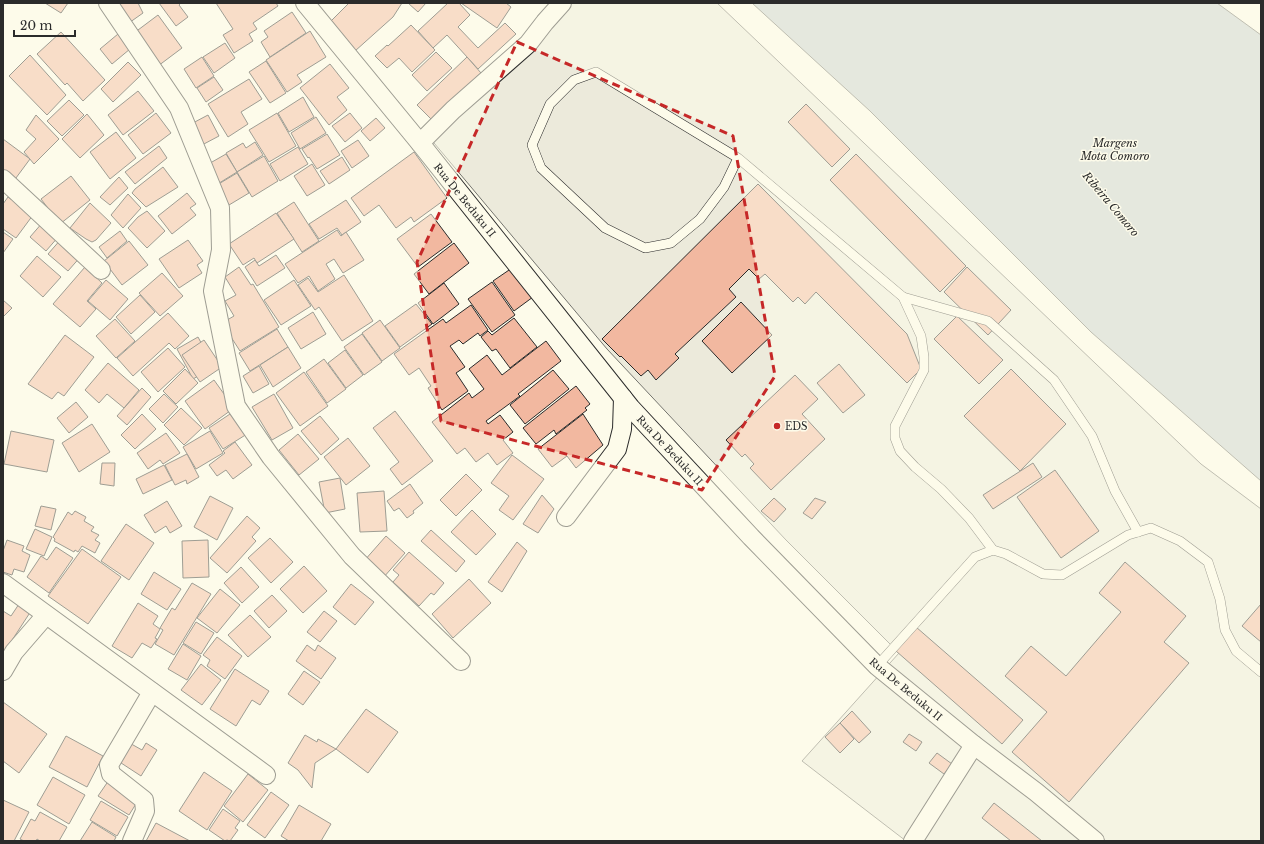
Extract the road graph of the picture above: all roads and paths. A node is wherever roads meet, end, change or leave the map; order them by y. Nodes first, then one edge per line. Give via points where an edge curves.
1 (108, 3) edge
2 (304, 3) edge
3 (562, 3) edge
4 (420, 143) junction
5 (738, 158) junction
6 (3, 179) edge
7 (101, 270) dead end
8 (903, 296) junction
9 (623, 398) junction
10 (566, 517) dead end
11 (1138, 532) junction
12 (993, 550) junction
13 (3, 582) edge
14 (46, 615) junction
15 (461, 661) dead end
16 (877, 666) junction
17 (3, 671) edge
18 (1261, 672) edge
19 (152, 692) junction
20 (974, 745) junction
21 (266, 775) dead end
22 (132, 841) edge
23 (913, 841) edge
24 (1094, 841) edge

1 - 15 street via 179,108 220,208 221,250 213,291 236,406 271,457 352,556
2 - 4 street, Rua De Beduku II
3 - 4 street via 528,44 453,110
4 - 9 street, Rua De Beduku II
5 - 5 lane via 596,72 574,80 550,104 532,145 541,168 605,228 645,248 671,242 700,219 724,187
5 - 8 lane
6 - 7 street
8 - 11 lane via 988,321 1054,380 1092,436 1115,491
8 - 12 lane via 921,336 924,370 896,426 895,438 900,451 969,518
9 - 10 street via 622,429 617,449
9 - 16 street, Rua De Beduku II
11 - 12 lane via 1128,535 1062,575 1043,574 1006,554
11 - 18 lane via 1151,528 1180,541 1208,562 1220,599 1225,630 1236,651
12 - 16 lane via 975,557
13 - 14 street
14 - 17 street via 14,652
14 - 19 street
16 - 20 street, Rua De Beduku II
19 - 21 street
19 - 22 street via 109,764 111,774 144,800 145,811
20 - 23 street
20 - 24 street, Rua De Beduku II via 1036,792

